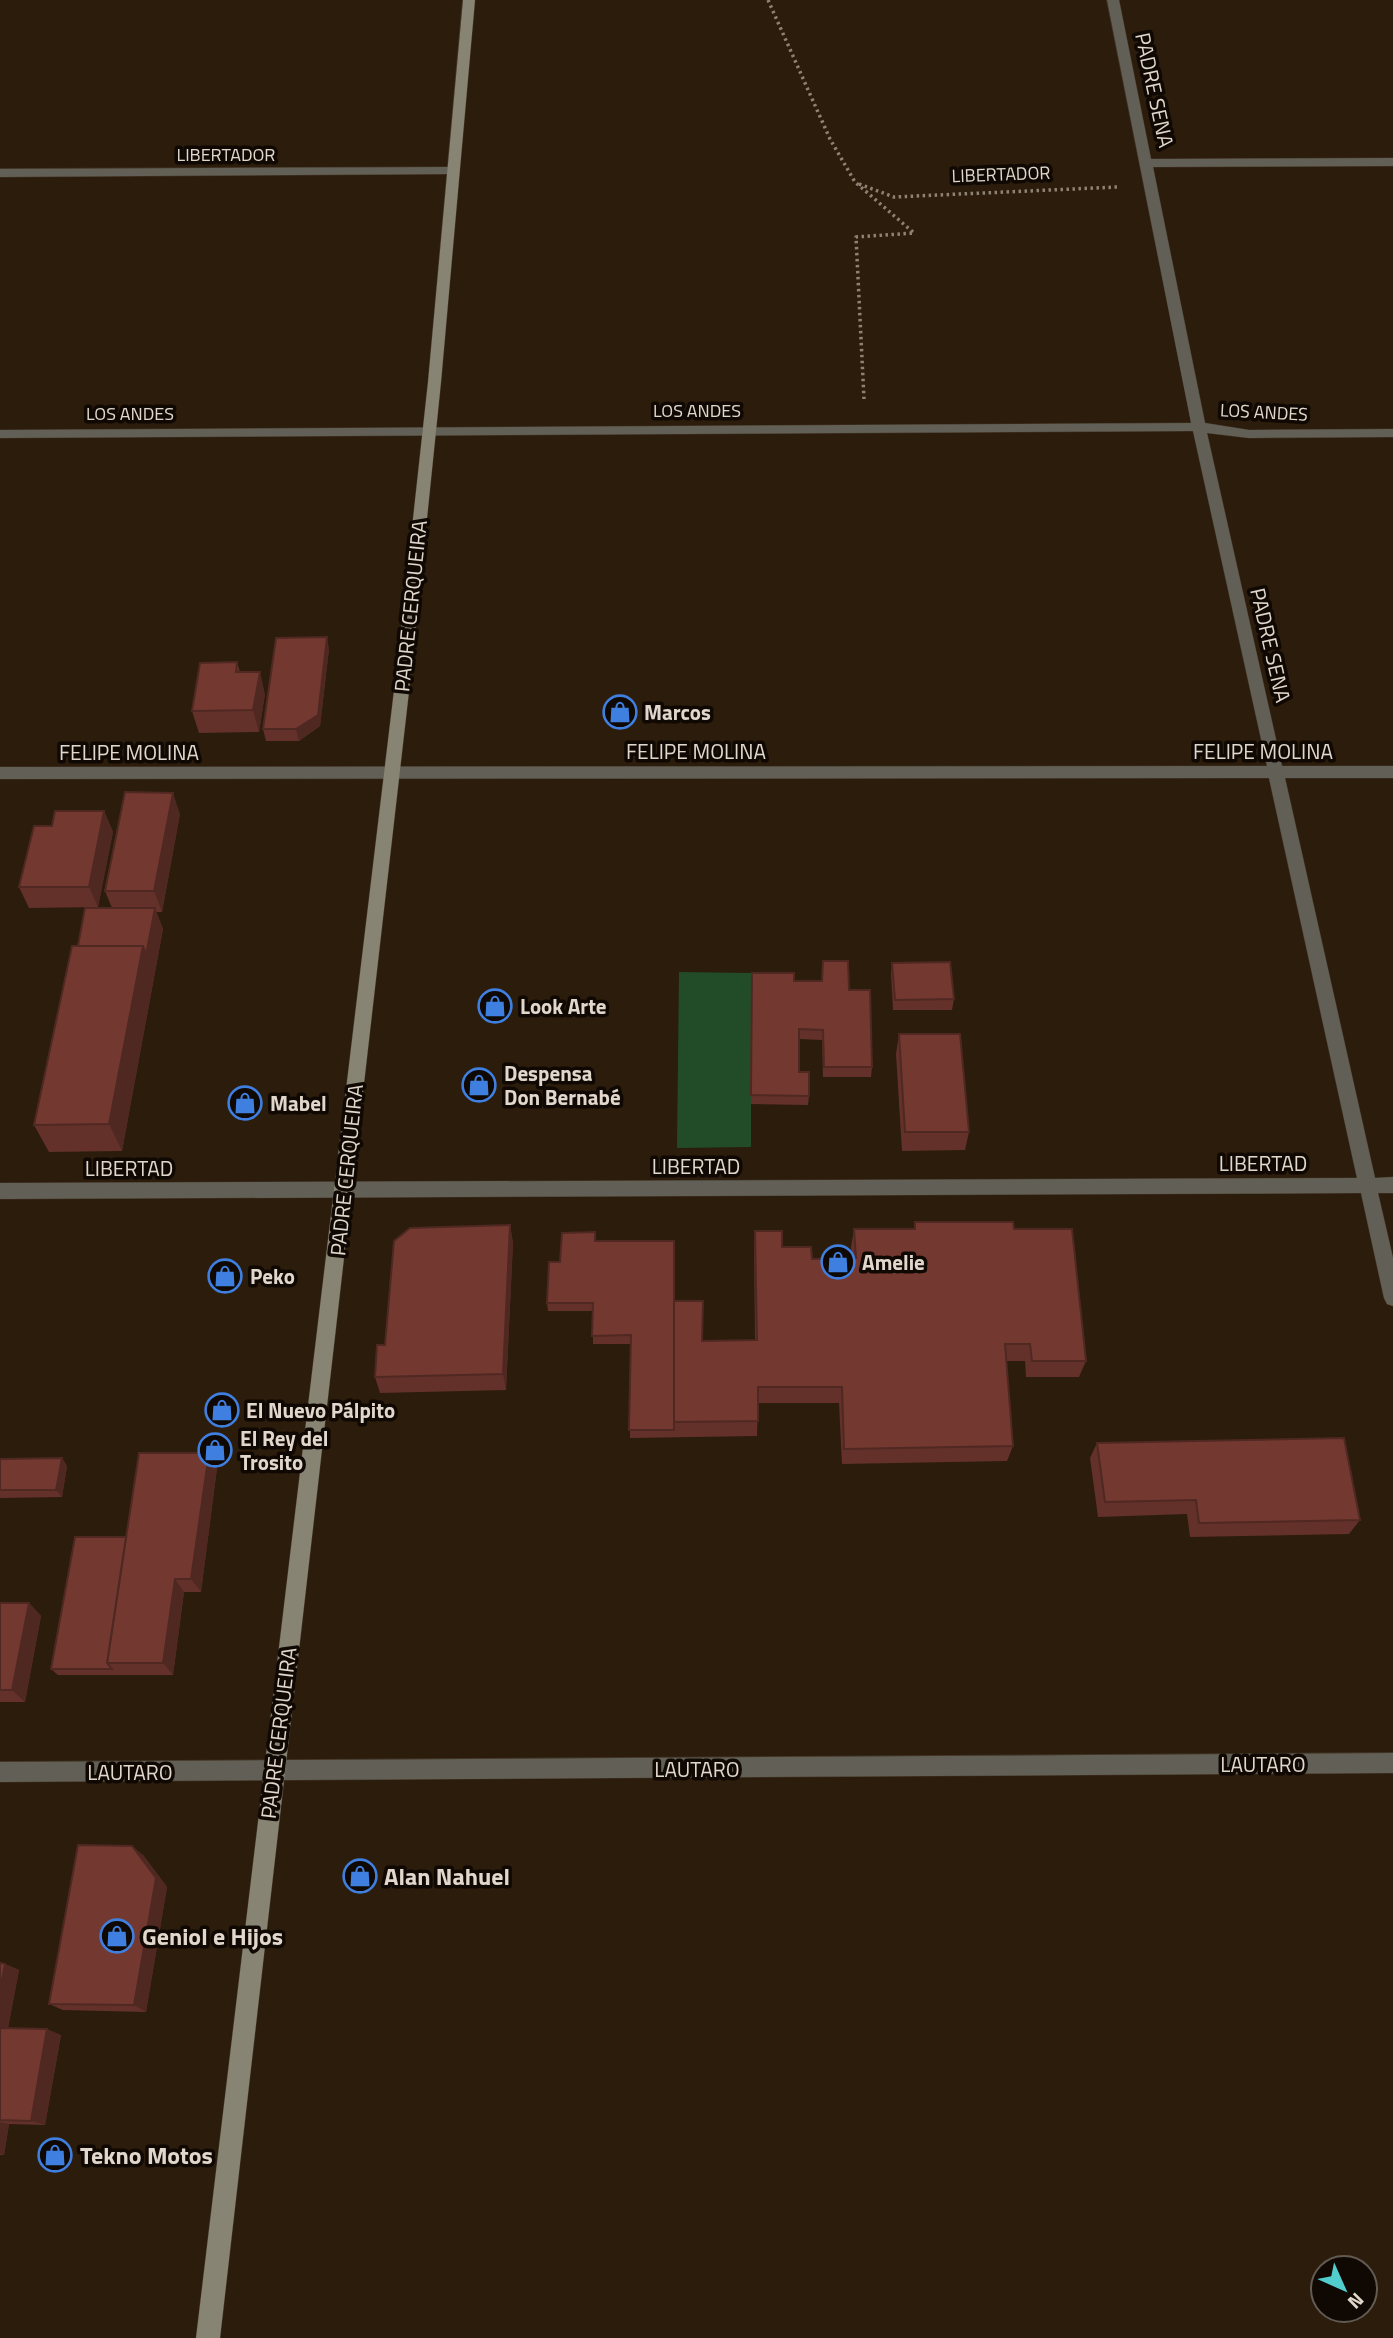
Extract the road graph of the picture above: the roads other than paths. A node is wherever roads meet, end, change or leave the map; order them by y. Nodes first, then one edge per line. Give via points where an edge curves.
1 (469, 0) edge
2 (1113, 0) edge
3 (1393, 162) edge
4 (1147, 163) junction
5 (451, 171) junction
6 (0, 173) edge
7 (1199, 427) junction
8 (429, 431) junction
9 (0, 433) edge
10 (1393, 433) edge
11 (1276, 772) junction
12 (1393, 772) edge
13 (0, 773) edge
14 (391, 773) junction
15 (1367, 1185) junction
16 (1393, 1185) edge
17 (0, 1191) edge
18 (344, 1191) junction
19 (1393, 1298) edge
20 (1393, 1763) edge
21 (0, 1772) edge
22 (273, 1772) junction
23 (208, 2338) edge

1 - 5 street, PADRE CERQUEIRA
2 - 4 street, PADRE SENA
3 - 4 street
4 - 7 street, PADRE SENA
5 - 6 street, LIBERTADOR
5 - 8 street, PADRE CERQUEIRA
7 - 8 street, LOS ANDES
7 - 10 street, LOS ANDES via 1249,434
7 - 11 street, PADRE SENA
8 - 9 street, LOS ANDES
8 - 14 street, PADRE CERQUEIRA
11 - 12 street, FELIPE MOLINA
11 - 14 street, FELIPE MOLINA
11 - 15 street, PADRE SENA
13 - 14 street, FELIPE MOLINA
14 - 18 street, PADRE CERQUEIRA
15 - 16 street, LIBERTAD
15 - 18 street, LIBERTAD
15 - 19 street, PADRE SENA
17 - 18 street, LIBERTAD
18 - 22 street, PADRE CERQUEIRA
20 - 22 street, LAUTARO
21 - 22 street, LAUTARO
22 - 23 street, PADRE CERQUEIRA

